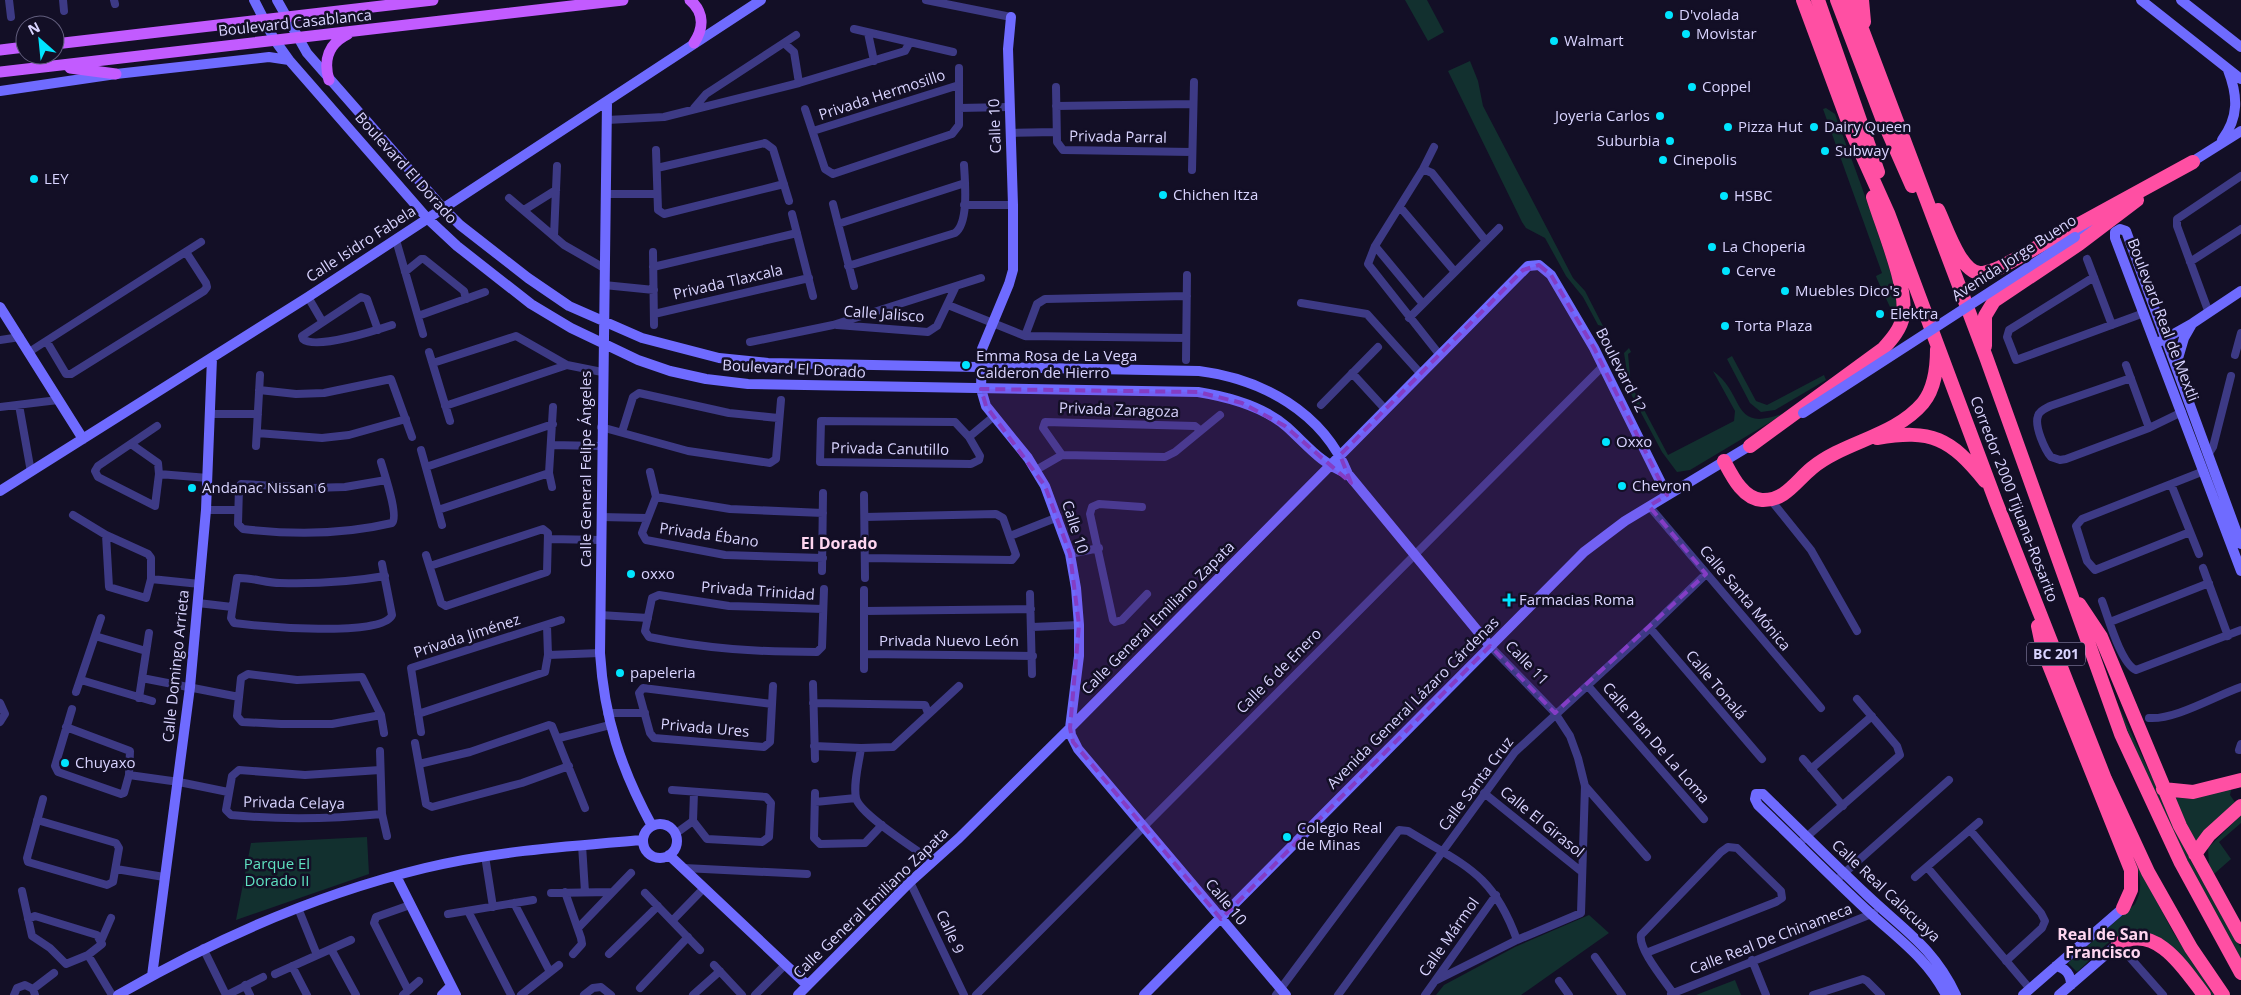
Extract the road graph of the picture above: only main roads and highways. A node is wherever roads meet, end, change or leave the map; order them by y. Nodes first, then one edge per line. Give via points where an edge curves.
1 (254, 0) edge
2 (277, 0) edge
3 (433, 0) edge
4 (623, 0) edge
5 (690, 0) edge
6 (761, 0) edge
7 (1803, 0) edge
8 (1818, 0) edge
9 (1837, 0) edge
10 (1851, 0) edge
11 (1862, 0) edge
12 (2141, 0) edge
13 (2181, 0) edge
14 (286, 17) junction
15 (1010, 17) road end
16 (263, 19) junction
17 (356, 31) junction
18 (296, 37) junction
19 (274, 39) junction
20 (1866, 42) junction
21 (65, 43) edge
22 (694, 43) junction
23 (2241, 47) edge
24 (15, 48) edge
25 (0, 50) edge
26 (289, 60) junction
27 (53, 66) junction
28 (2228, 69) junction
29 (0, 72) edge
30 (116, 74) junction
31 (2241, 79) edge
32 (329, 80) junction
33 (0, 92) edge
34 (607, 102) junction
35 (1896, 115) junction
36 (2241, 131) edge
37 (1853, 134) junction
38 (2231, 138) junction
39 (2218, 146) junction
40 (2192, 162) junction
41 (2157, 184) junction
42 (443, 208) junction
43 (427, 218) junction
44 (1539, 265) joint
45 (2241, 291) edge
46 (1960, 294) junction
47 (1921, 299) junction
48 (0, 307) edge
49 (603, 323) junction
50 (2193, 323) junction
51 (1936, 339) junction
52 (2161, 341) junction
53 (603, 345) junction
54 (1986, 357) junction
55 (212, 358) junction
56 (2176, 365) junction
57 (981, 366) junction
58 (981, 389) junction
59 (1803, 413) joint
60 (83, 439) junction
61 (1869, 440) junction
62 (1750, 446) junction
63 (1340, 455) junction
64 (1724, 461) junction
65 (1329, 466) junction
66 (1348, 474) junction
67 (1992, 489) junction
68 (0, 491) edge
69 (1667, 495) junction
70 (2225, 513) junction
71 (2241, 544) edge
72 (2241, 571) edge
73 (2073, 596) junction
74 (2039, 610) junction
75 (1490, 646) junction
76 (1070, 728) junction
77 (2241, 780) edge
78 (2163, 790) junction
79 (2241, 806) edge
80 (652, 826) junction
81 (643, 840) junction
82 (1803, 841) junction
83 (2195, 854) junction
84 (669, 855) junction
85 (396, 876) junction
86 (1840, 877) junction
87 (2123, 908) joint
88 (1221, 919) junction
89 (2241, 937) edge
90 (2118, 944) joint
91 (2056, 966) junction
92 (2241, 973) edge
93 (152, 976) junction
94 (807, 985) junction
95 (2071, 985) junction
96 (455, 993) edge
97 (1281, 993) edge
98 (2028, 993) edge
99 (118, 995) edge
100 (442, 995) edge
101 (798, 995) edge
102 (1144, 995) edge
103 (1946, 995) edge
104 (1956, 995) edge
105 (2059, 995) edge
106 (2204, 995) edge
107 (2223, 995) edge

1 - 16 main road, Boulevard El Dorado
2 - 14 main road, Boulevard El Dorado
3 - 14 main road, Boulevard Casablanca
4 - 17 main road, Boulevard Casablanca
5 - 22 main road via 701,17 699,35
6 - 22 main road, Calle Isidro Fabela
7 - 37 highway, Corredor 2000 Tijuana-Rosarito / BC 201
8 - 47 highway
9 - 46 highway via 1882,118
10 - 20 highway, Corredor 2000 Tijuana-Rosarito / BC 201
11 - 20 highway
12 - 28 main road
13 - 23 main road
14 - 16 main road, Boulevard Casablanca
14 - 18 main road, Boulevard El Dorado
15 - 57 main road, Calle 10 via 1013,270 982,349
16 - 19 main road, Boulevard El Dorado
16 - 21 main road, Boulevard Casablanca
17 - 18 main road, Boulevard Casablanca
17 - 32 main road via 346,34 330,49 326,70
18 - 19 main road, Boulevard Casablanca
18 - 32 main road, Boulevard El Dorado
19 - 26 main road, Boulevard El Dorado
19 - 27 main road, Boulevard Casablanca
20 - 35 highway, Corredor 2000 Tijuana-Rosarito / BC 201
22 - 34 main road, Calle Isidro Fabela
24 - 25 main road
26 - 30 main road via 269,57
26 - 43 main road, Boulevard El Dorado
27 - 29 main road, Boulevard Casablanca
27 - 30 main road
28 - 31 main road
28 - 38 main road via 2236,105
28 - 39 main road via 2236,97 2236,112 2230,130
30 - 33 main road
32 - 42 main road, Boulevard El Dorado
34 - 42 main road, Calle Isidro Fabela
34 - 49 main road, Calle General Felipe Ángeles
35 - 40 highway via 1963,262 1979,273 1999,268
35 - 46 highway, Corredor 2000 Tijuana-Rosarito / BC 201
36 - 38 main road, Avenida Jorge Bueno
37 - 47 highway, Corredor 2000 Tijuana-Rosarito / BC 201
37 - 62 highway via 1900,283 1904,298 1903,318 1896,335 1883,349
38 - 39 main road, Avenida Jorge Bueno
39 - 40 main road, Avenida Jorge Bueno
40 - 41 main road, Avenida Jorge Bueno
41 - 54 highway via 2079,244 1994,301 1984,324
41 - 59 main road, Avenida Jorge Bueno, bridge
42 - 43 main road, Calle Isidro Fabela
42 - 49 main road, Boulevard El Dorado via 528,278 569,306
43 - 53 main road, Boulevard El Dorado via 457,246 532,304
43 - 55 main road, Calle Isidro Fabela
44 - 63 main road, Calle General Emiliano Zapata via 1533,264 1523,270
44 - 69 main road, Boulevard 12 via 1551,275
45 - 50 main road
46 - 54 highway, Corredor 2000 Tijuana-Rosarito / BC 201
47 - 51 highway, Corredor 2000 Tijuana-Rosarito / BC 201
48 - 60 main road
49 - 53 main road, Calle General Felipe Ángeles
49 - 57 main road, Boulevard El Dorado via 642,338 719,358 768,363
50 - 52 main road
50 - 56 main road via 2184,338
51 - 61 highway via 1935,377 1923,403
51 - 67 highway, Corredor 2000 Tijuana-Rosarito / BC 201
52 - 52 main road, Boulevard Real de Mextli via 2126,231 2120,229 2115,232 2115,238 2144,313
52 - 56 main road, Boulevard Real de Mextli
52 - 70 main road, Boulevard Real de Mextli via 2182,412
53 - 58 main road, Boulevard El Dorado via 670,371 740,383
53 - 80 main road, Calle General Felipe Ángeles via 600,653 610,725 627,777
54 - 73 highway, Corredor 2000 Tijuana-Rosarito / BC 201
55 - 60 main road, Calle Isidro Fabela
55 - 93 main road, Calle Domingo Arrieta via 200,584 179,782
56 - 70 main road, Boulevard Real de Mextli
57 - 58 main road, Calle 10
57 - 63 main road, Boulevard El Dorado via 1222,374 1246,381 1288,401 1306,416
58 - 65 main road, Boulevard El Dorado via 1198,392 1219,396 1263,412 1285,426
58 - 76 main road, Calle 10 via 994,417 1036,470 1058,517 1070,554 1079,625 1079,656
59 - 62 main road, Avenida General Lázaro Cárdenas
60 - 68 main road, Calle Isidro Fabela
61 - 64 highway via 1811,468 1787,492 1770,499 1753,498 1747,494
61 - 67 highway via 1912,434 1938,439 1954,448
62 - 64 main road, Avenida General Lázaro Cárdenas
63 - 65 main road, Calle General Emiliano Zapata
63 - 66 main road, Calle 11
64 - 69 main road, Avenida General Lázaro Cárdenas
65 - 66 main road, Calle 11
65 - 76 main road, Calle General Emiliano Zapata
66 - 75 main road, Calle 11
67 - 74 highway, Corredor 2000 Tijuana-Rosarito / BC 201
69 - 75 main road, Avenida General Lázaro Cárdenas via 1584,552
70 - 71 main road, Boulevard Real de Mextli
70 - 72 main road, Boulevard Real de Mextli
73 - 78 highway via 2101,637
73 - 92 highway, Corredor 2000 Tijuana-Rosarito / BC 201 via 2134,766 2180,863
74 - 87 highway via 2043,650 2131,870 2131,890
74 - 107 highway, Corredor 2000 Tijuana-Rosarito / BC 201 via 2075,705 2132,838 2191,948
75 - 88 main road, Avenida General Lázaro Cárdenas
76 - 88 main road, Calle 10 via 1078,749
76 - 94 main road, Calle General Emiliano Zapata
77 - 78 highway via 2193,792
78 - 83 highway
79 - 83 highway
80 - 81 main road
80 - 84 main road via 662,824 675,834 676,845
81 - 84 main road via 645,850 654,857
81 - 85 main road via 485,856
82 - 82 main road via 1763,794 1756,794 1756,802
82 - 86 main road, Calle Real Calacuaya
83 - 89 highway
84 - 94 main road
85 - 93 main road via 298,908 203,948
85 - 96 main road
86 - 103 main road, Calle Real Calacuaya via 1871,914 1916,952 1939,980
86 - 104 main road, Calle Real Calacuaya via 1924,944
87 - 91 main road
88 - 97 main road, Calle 10
88 - 102 main road, Avenida General Lázaro Cárdenas
90 - 95 main road
90 - 106 highway via 2138,938 2160,946 2178,962
91 - 95 main road via 2066,970
91 - 98 main road
93 - 99 main road
94 - 101 main road, Calle General Emiliano Zapata
95 - 105 main road
96 - 100 main road

